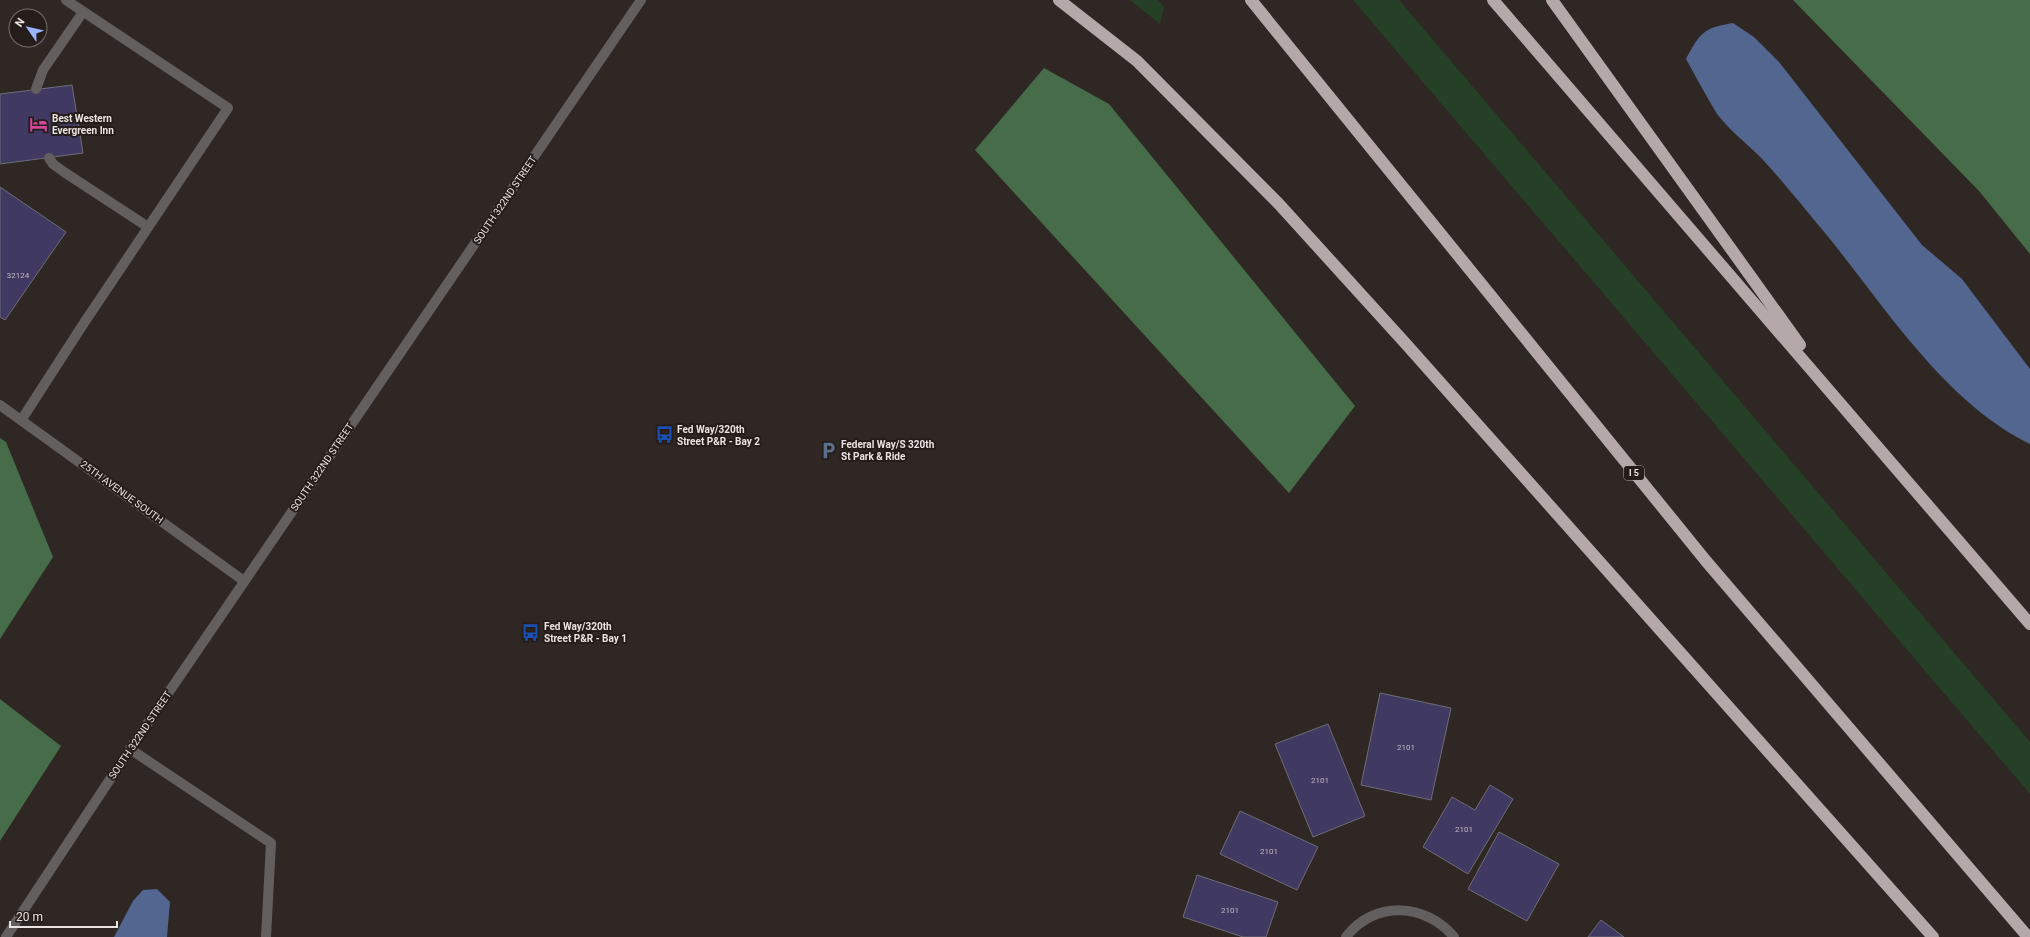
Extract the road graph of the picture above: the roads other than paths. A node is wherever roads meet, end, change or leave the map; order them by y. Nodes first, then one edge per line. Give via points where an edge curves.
1 (66, 0) edge
2 (641, 0) edge
3 (1058, 0) edge
4 (1251, 0) edge
5 (1493, 0) edge
6 (1552, 0) edge
7 (83, 12) junction
8 (36, 89) dead end
9 (49, 158) dead end
10 (148, 227) junction
11 (0, 405) edge
12 (1846, 409) junction
13 (22, 419) junction
14 (244, 581) junction
15 (2030, 624) edge
16 (130, 749) junction
17 (1451, 933) edge
18 (6, 937) edge
19 (266, 937) edge
20 (1346, 937) edge
21 (1933, 937) edge
22 (2028, 937) edge

1 - 7 street
2 - 14 street, SOUTH 322ND STREET
3 - 21 highway via 1137,61 1278,203
4 - 22 highway, I 5 via 1706,561
5 - 12 highway
6 - 12 highway
7 - 8 street via 44,70
7 - 10 street via 228,108
9 - 10 street via 64,172
10 - 13 street
11 - 13 street, 25TH AVENUE SOUTH
12 - 15 highway
13 - 14 street, 25TH AVENUE SOUTH
14 - 16 street, SOUTH 322ND STREET
16 - 18 street, SOUTH 322ND STREET
16 - 19 street via 271,842
17 - 20 street via 1426,914 1401,910 1379,913 1361,922

